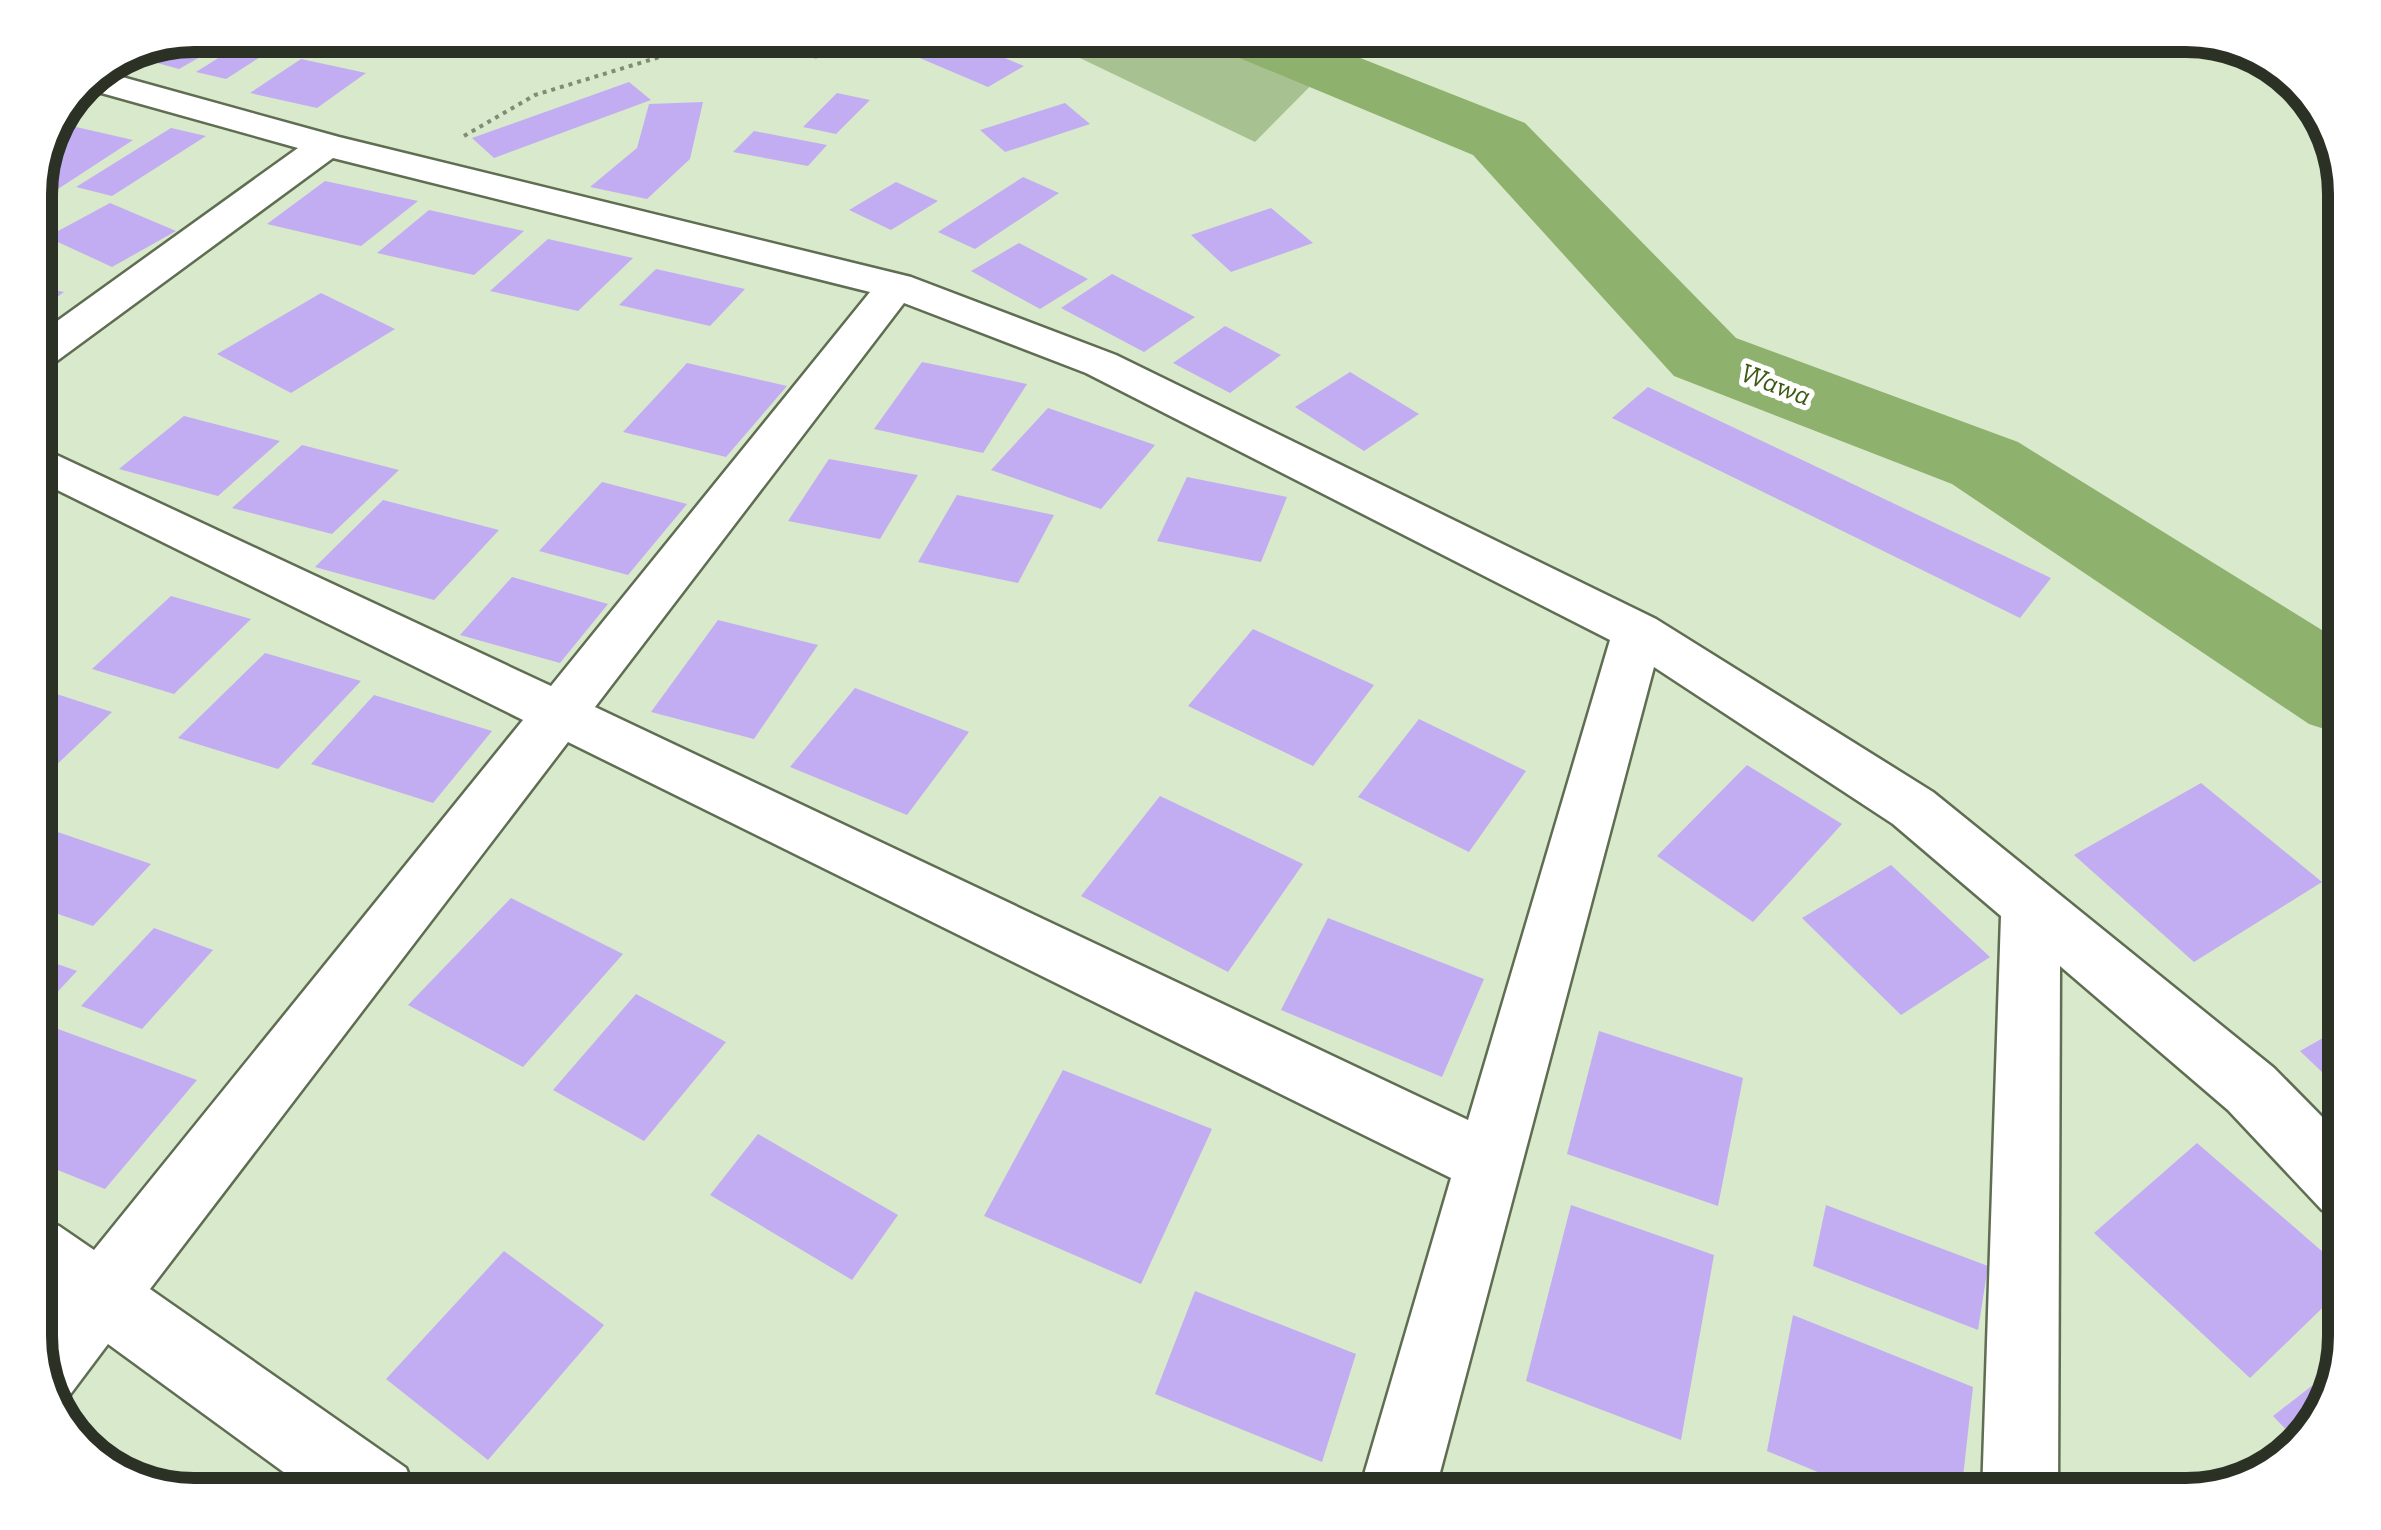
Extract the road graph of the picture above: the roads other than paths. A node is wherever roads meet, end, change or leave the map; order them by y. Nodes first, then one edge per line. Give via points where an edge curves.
1 (107, 84) edge
2 (327, 145) junction
3 (896, 286) junction
4 (53, 344) edge
5 (53, 469) edge
6 (1638, 632) junction
7 (560, 713) junction
8 (2031, 907) junction
9 (1489, 1163) junction
10 (2328, 1168) edge
11 (53, 1263) edge
12 (100, 1296) junction
13 (55, 1355) edge
14 (355, 1478) edge
15 (1401, 1478) edge
16 (2020, 1478) edge

1 - 2 street
2 - 3 street
2 - 4 street
3 - 6 street via 1101,364
3 - 7 street
5 - 7 street
6 - 8 street via 1913,808
6 - 9 street
7 - 9 street
7 - 12 street
8 - 10 street via 2251,1089
8 - 16 street
9 - 15 street
11 - 12 street
12 - 13 street
12 - 14 street

